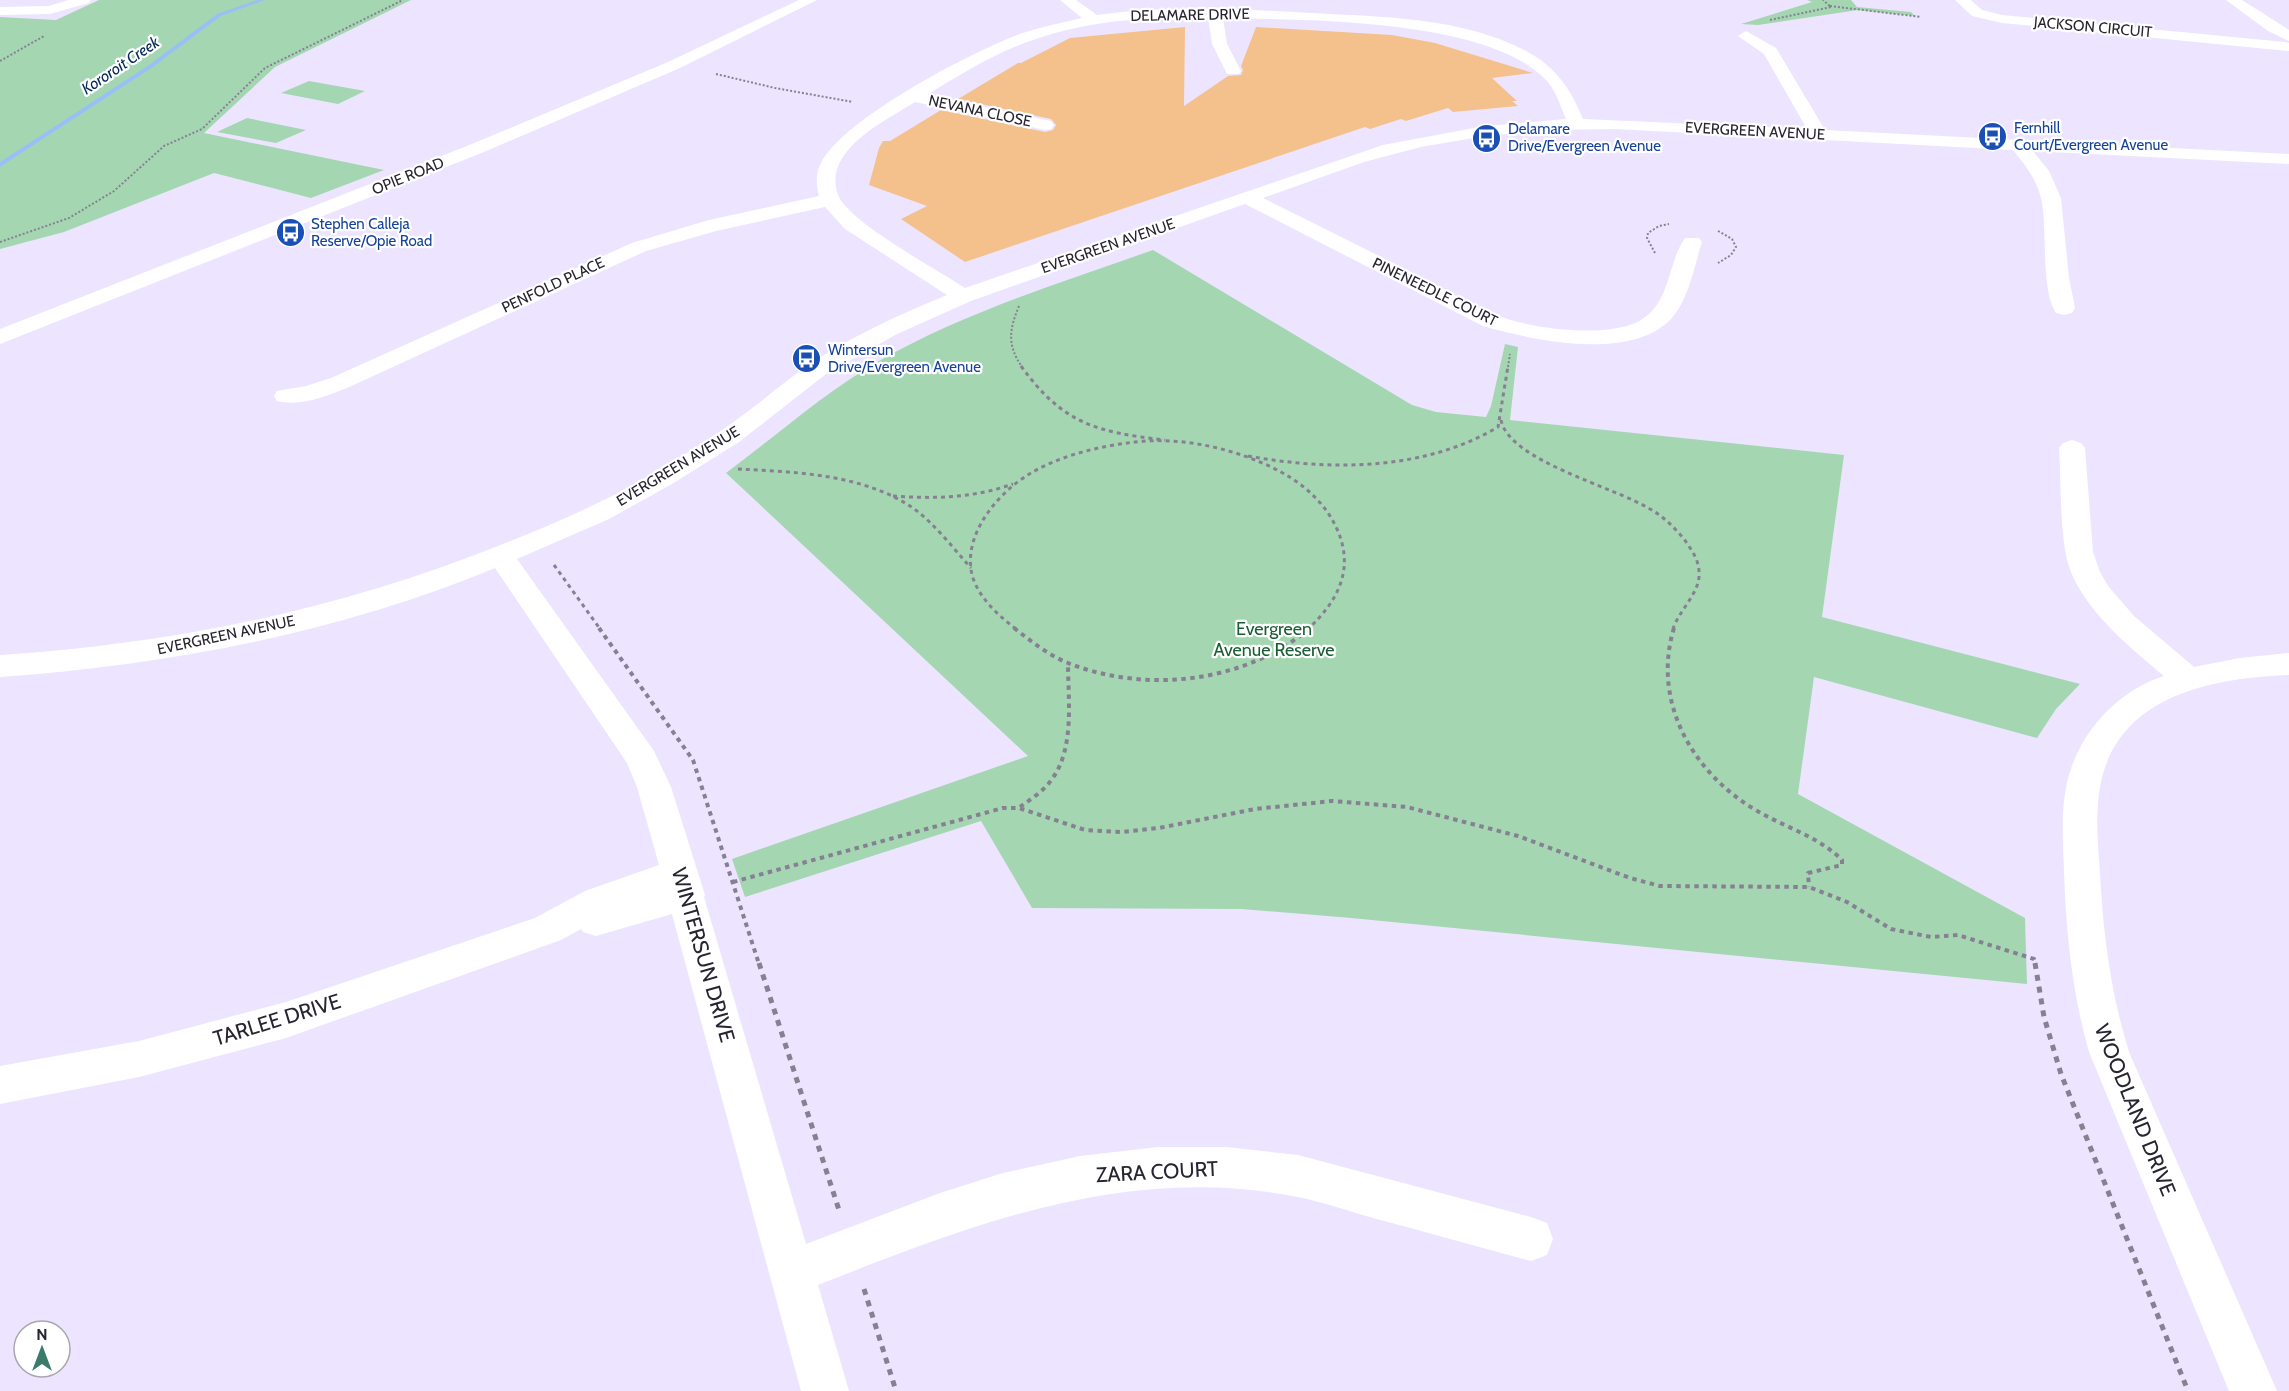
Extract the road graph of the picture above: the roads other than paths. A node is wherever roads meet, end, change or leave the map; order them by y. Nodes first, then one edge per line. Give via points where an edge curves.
1 (84, 0) edge
2 (810, 0) edge
3 (1067, 0) edge
4 (1962, 0) edge
5 (2233, 0) edge
6 (0, 11) edge
7 (1216, 13) junction
8 (1095, 21) junction
9 (1746, 36) dead end
10 (2286, 43) edge
11 (1233, 71) dead end
12 (914, 97) junction
13 (1576, 124) junction
14 (1045, 125) dead end
15 (1819, 134) junction
16 (2018, 145) junction
17 (2289, 159) edge
18 (1247, 197) junction
19 (829, 200) junction
20 (1692, 242) dead end
21 (963, 296) junction
22 (2064, 308) dead end
23 (0, 337) edge
24 (286, 396) dead end
25 (2072, 448) dead end
26 (501, 556) junction
27 (2289, 664) edge
28 (0, 666) edge
29 (2189, 680) junction
30 (683, 884) junction
31 (0, 1085) edge
32 (1531, 1239) dead end
33 (790, 1273) junction
34 (825, 1391) edge
35 (2253, 1391) edge

1 - 6 street via 50,10
2 - 23 street, OPIE ROAD via 676,64 412,175
3 - 8 street
4 - 10 street, JACKSON CIRCUIT via 1977,13 2002,20
5 - 10 street via 2273,28
7 - 8 street, DELAMARE DRIVE
7 - 11 street via 1218,44
7 - 13 street, DELAMARE DRIVE via 1341,12 1467,36 1506,49 1543,69 1561,88
8 - 12 street, DELAMARE DRIVE via 1052,29 999,48
9 - 15 street via 1770,51
12 - 14 street, NEVANA CLOSE
12 - 19 street, DELAMARE DRIVE via 845,141 826,171
13 - 15 street, EVERGREEN AVENUE
13 - 18 street, EVERGREEN AVENUE via 1494,129 1415,141
15 - 16 street, EVERGREEN AVENUE
16 - 17 street, EVERGREEN AVENUE
16 - 22 street via 2040,171 2051,198
18 - 20 street, PINENEEDLE COURT via 1491,321 1558,336 1628,332 1662,315
18 - 21 street, EVERGREEN AVENUE
19 - 21 street via 852,225
19 - 24 street, PENFOLD PLACE via 735,220 639,247 339,383
21 - 26 street, EVERGREEN AVENUE via 901,323 828,363 743,427 633,496
25 - 29 street via 2083,567 2093,586 2127,628
26 - 28 street, EVERGREEN AVENUE via 398,593 248,631 164,648
26 - 30 street, WINTERSUN DRIVE via 642,760
27 - 29 street, WOODLAND DRIVE via 2230,670
29 - 35 street, WOODLAND DRIVE via 2155,690 2131,708 2104,736 2090,761 2079,819 2087,956 2096,1009 2109,1052
30 - 31 street, TARLEE DRIVE via 605,919 548,929 286,1020 139,1059
30 - 33 street, WINTERSUN DRIVE
32 - 33 street, ZARA COURT via 1298,1176 1226,1168 1158,1168 1080,1177 1003,1195
33 - 34 street, WINTERSUN DRIVE

